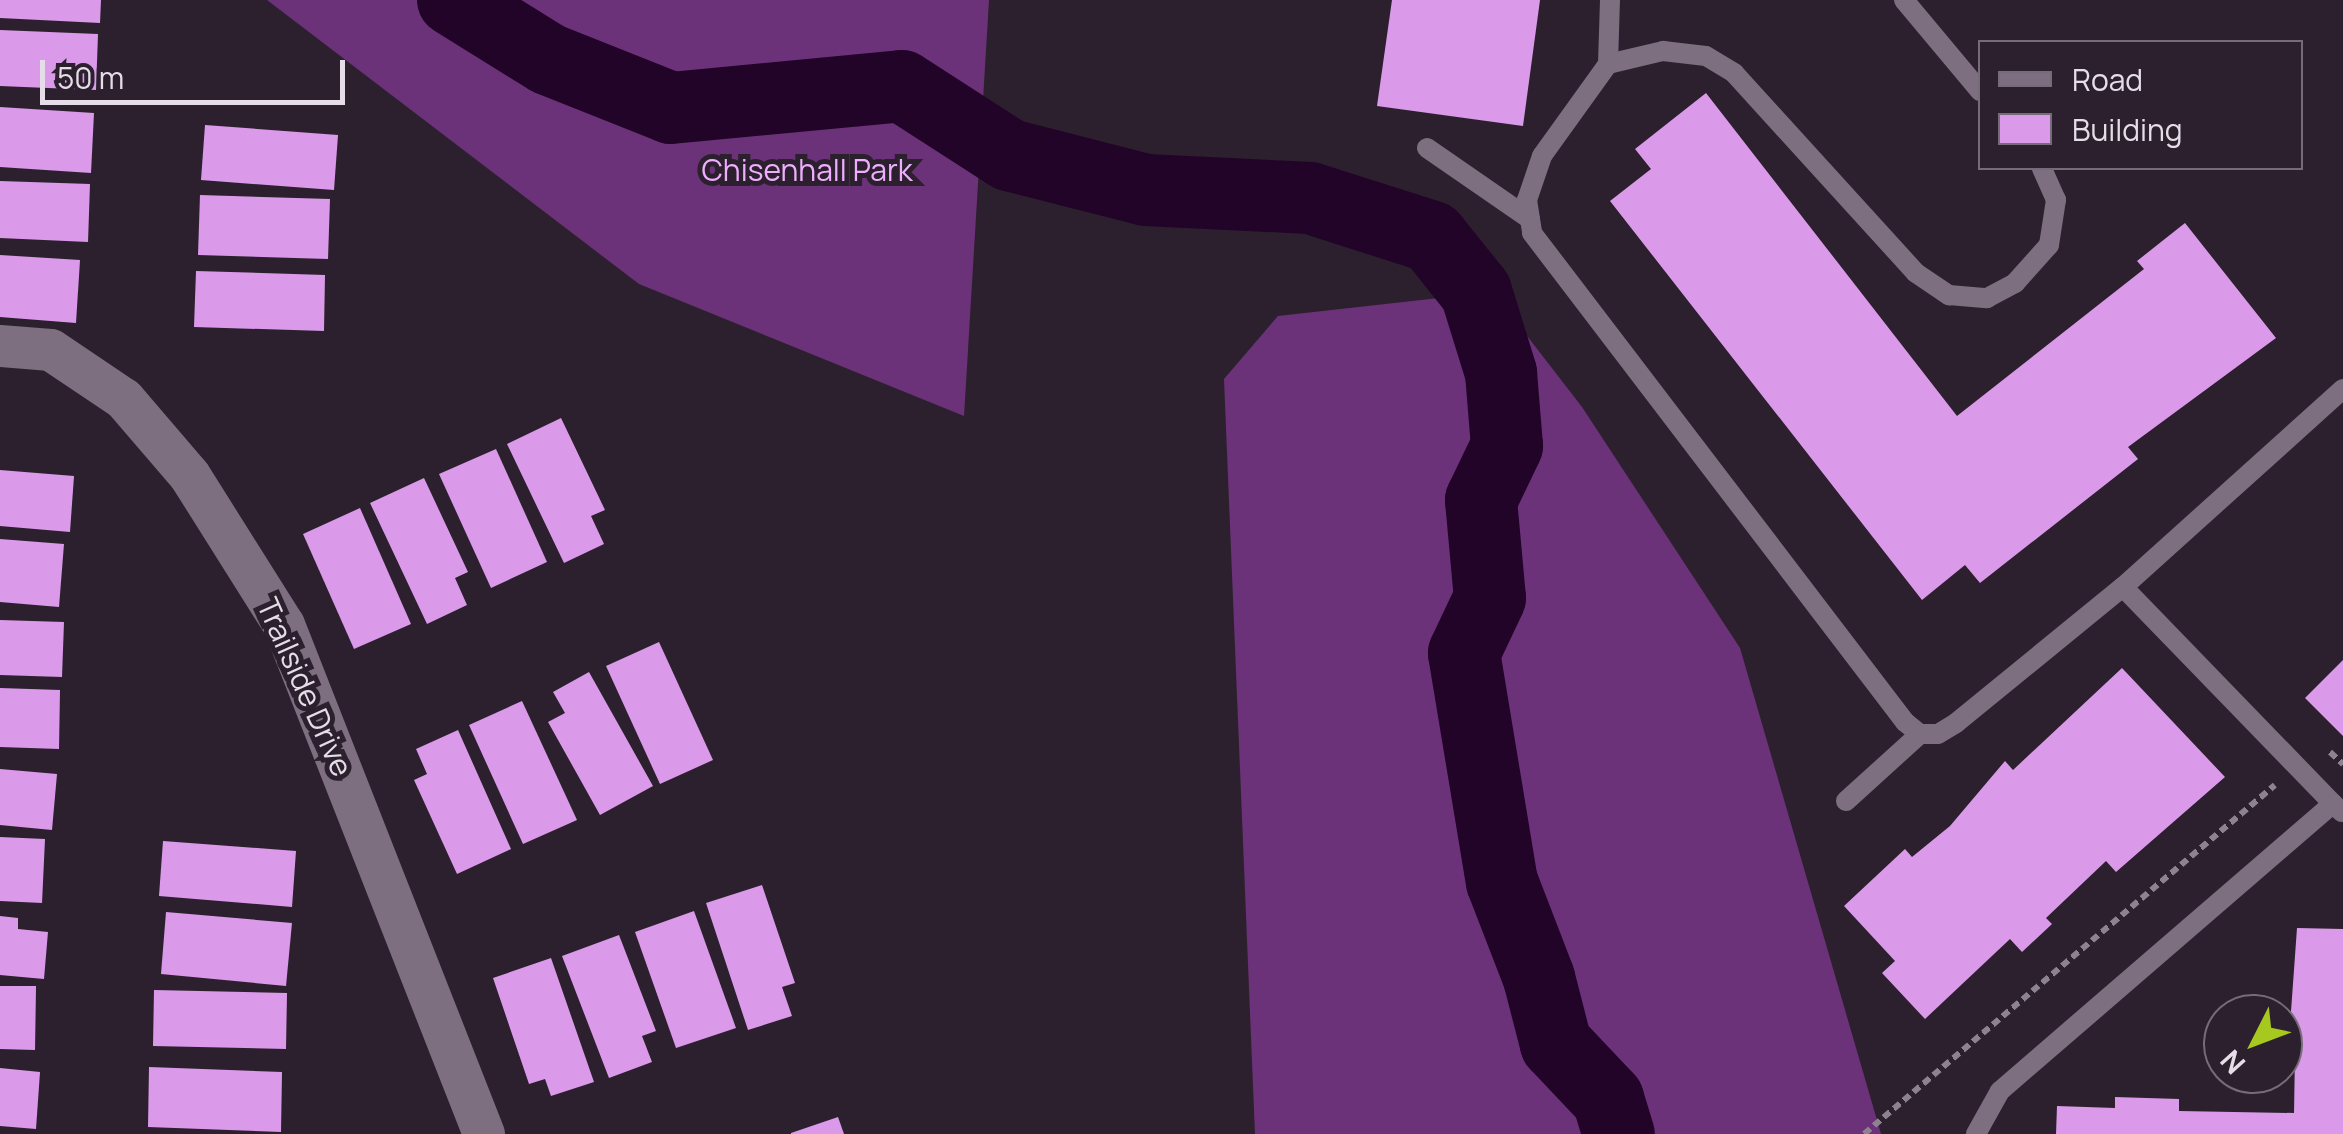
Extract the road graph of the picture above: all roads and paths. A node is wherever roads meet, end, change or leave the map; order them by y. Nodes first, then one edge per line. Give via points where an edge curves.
1 (1610, 0) edge
2 (1904, 0) edge
3 (1608, 64) junction
4 (1978, 90) edge
5 (1428, 148) dead end
6 (2043, 170) edge
7 (1530, 219) junction
8 (0, 346) edge
9 (2343, 389) edge
10 (2123, 586) junction
11 (1920, 734) junction
12 (2343, 764) edge
13 (2295, 766) junction
14 (1846, 802) dead end
15 (2338, 809) edge
16 (484, 1134) edge
17 (1864, 1134) edge
18 (1976, 1134) edge

1 - 3 lane
2 - 4 lane
3 - 6 lane via 1662,50 1706,56 1734,72 1916,273 1949,295 1986,298 2015,283 2049,245 2056,200
3 - 7 lane via 1542,156 1527,200
5 - 7 lane
7 - 11 lane via 1544,248
8 - 16 street, Trailside Drive via 51,350 124,399 190,476 284,624
9 - 10 lane
10 - 11 lane via 1956,724
10 - 13 lane
11 - 14 lane
12 - 13 path via 2320,742
13 - 15 lane
13 - 17 path
15 - 18 lane via 2000,1091

